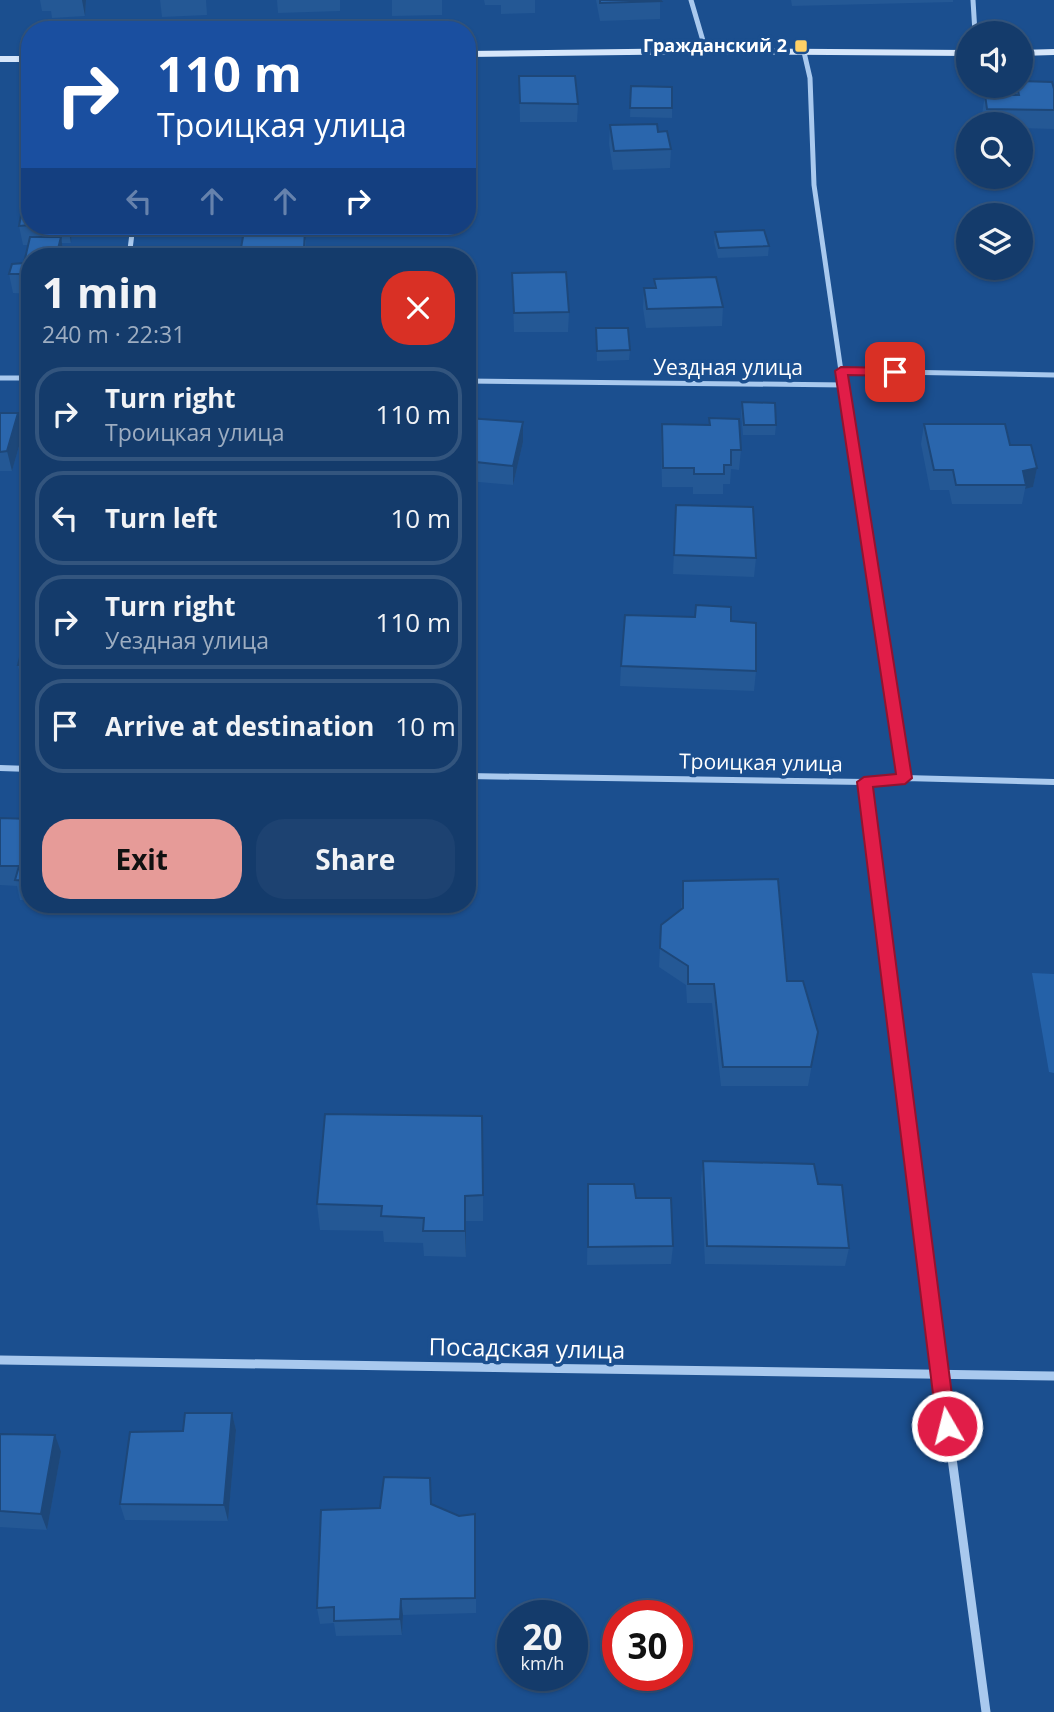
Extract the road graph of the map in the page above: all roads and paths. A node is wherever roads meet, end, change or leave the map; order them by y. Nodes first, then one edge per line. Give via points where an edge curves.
1 (691, 0) edge
2 (973, 0) edge
3 (974, 21) edge
4 (706, 51) junction
5 (804, 51) junction
6 (1054, 52) edge
7 (956, 53) edge
8 (1033, 53) edge
9 (476, 54) edge
10 (0, 59) edge
11 (21, 59) edge
12 (841, 371) junction
13 (1054, 375) edge
14 (0, 378) edge
15 (21, 378) edge
16 (476, 381) edge
17 (845, 384) junction
18 (0, 768) edge
19 (21, 769) edge
20 (476, 776) edge
21 (905, 778) junction
22 (864, 782) junction
23 (1054, 782) edge
24 (0, 1360) edge
25 (939, 1374) junction
26 (1054, 1376) edge
27 (986, 1712) edge

1 - 4 street
2 - 3 street
4 - 5 street
4 - 9 street
5 - 7 street
5 - 12 street via 810,78 814,185
6 - 8 street
10 - 11 street
12 - 13 street
12 - 17 street
14 - 15 street
16 - 17 street, Уездная улица
17 - 21 street
18 - 19 street
20 - 22 street, Троицкая улица
21 - 22 street, Троицкая улица
21 - 23 street, Троицкая улица
22 - 25 street
24 - 25 street, Посадская улица
25 - 26 street, Посадская улица
25 - 27 street

